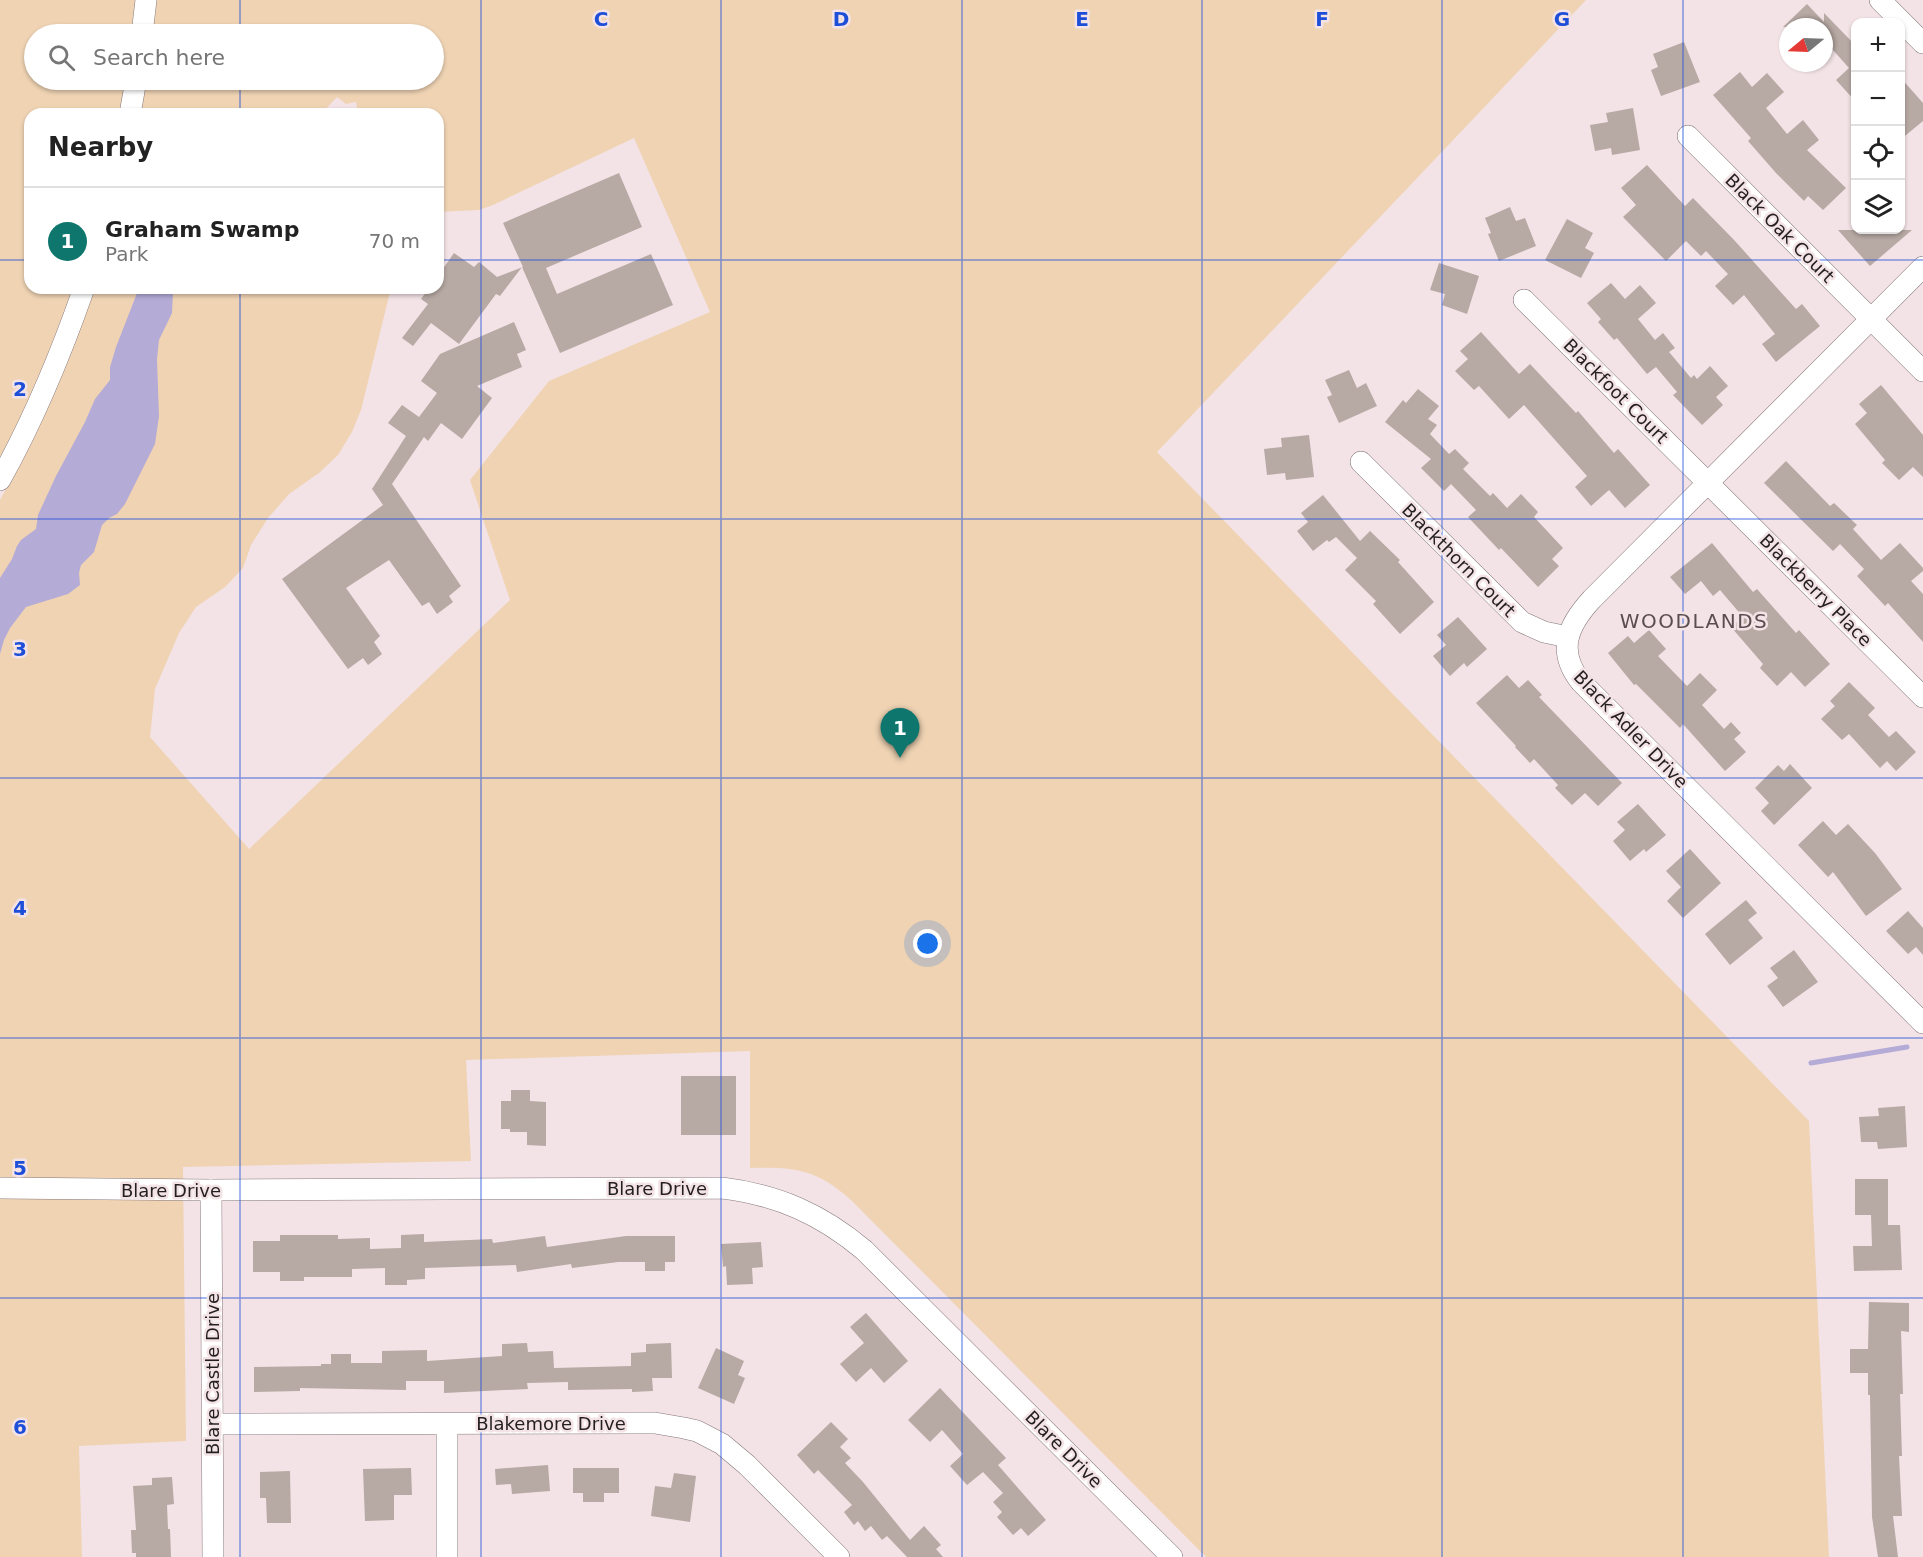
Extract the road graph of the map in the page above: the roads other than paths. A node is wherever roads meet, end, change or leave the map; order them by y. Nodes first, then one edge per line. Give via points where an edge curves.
1 (146, 0) edge
2 (1880, 0) edge
3 (143, 24) edge
4 (1923, 43) edge
5 (134, 90) edge
6 (130, 108) edge
7 (1688, 136) dead end
8 (1923, 267) edge
9 (82, 294) edge
10 (1524, 300) dead end
11 (1871, 319) junction
12 (1923, 371) edge
13 (1361, 462) dead end
14 (0, 480) edge
15 (1708, 482) junction
16 (1568, 637) junction
17 (1923, 697) edge
18 (1923, 1023) edge
19 (0, 1188) edge
20 (211, 1190) junction
21 (213, 1424) junction
22 (447, 1424) junction
23 (213, 1557) edge
24 (447, 1557) edge
25 (839, 1557) edge
26 (1172, 1557) edge

1 - 3 street
2 - 4 street
5 - 6 street
7 - 11 street, Black Oak Court
8 - 11 street
9 - 14 street via 50,378
10 - 15 street, Blackfoot Court
11 - 12 street, Black Oak Court
11 - 15 street
13 - 16 street, Blackthorn Court via 1522,622
15 - 16 street via 1592,598 1578,614
15 - 17 street, Blackberry Place
16 - 18 street, Black Adler Drive via 1569,662 1581,682
19 - 20 street, Blare Drive
20 - 21 street, Blare Castle Drive
20 - 26 street, Blare Drive via 722,1188 780,1200 826,1222 864,1250
21 - 22 street, Blakemore Drive
21 - 23 street, Blare Castle Drive
22 - 24 street
22 - 25 street, Blakemore Drive via 647,1423 697,1431 735,1454

